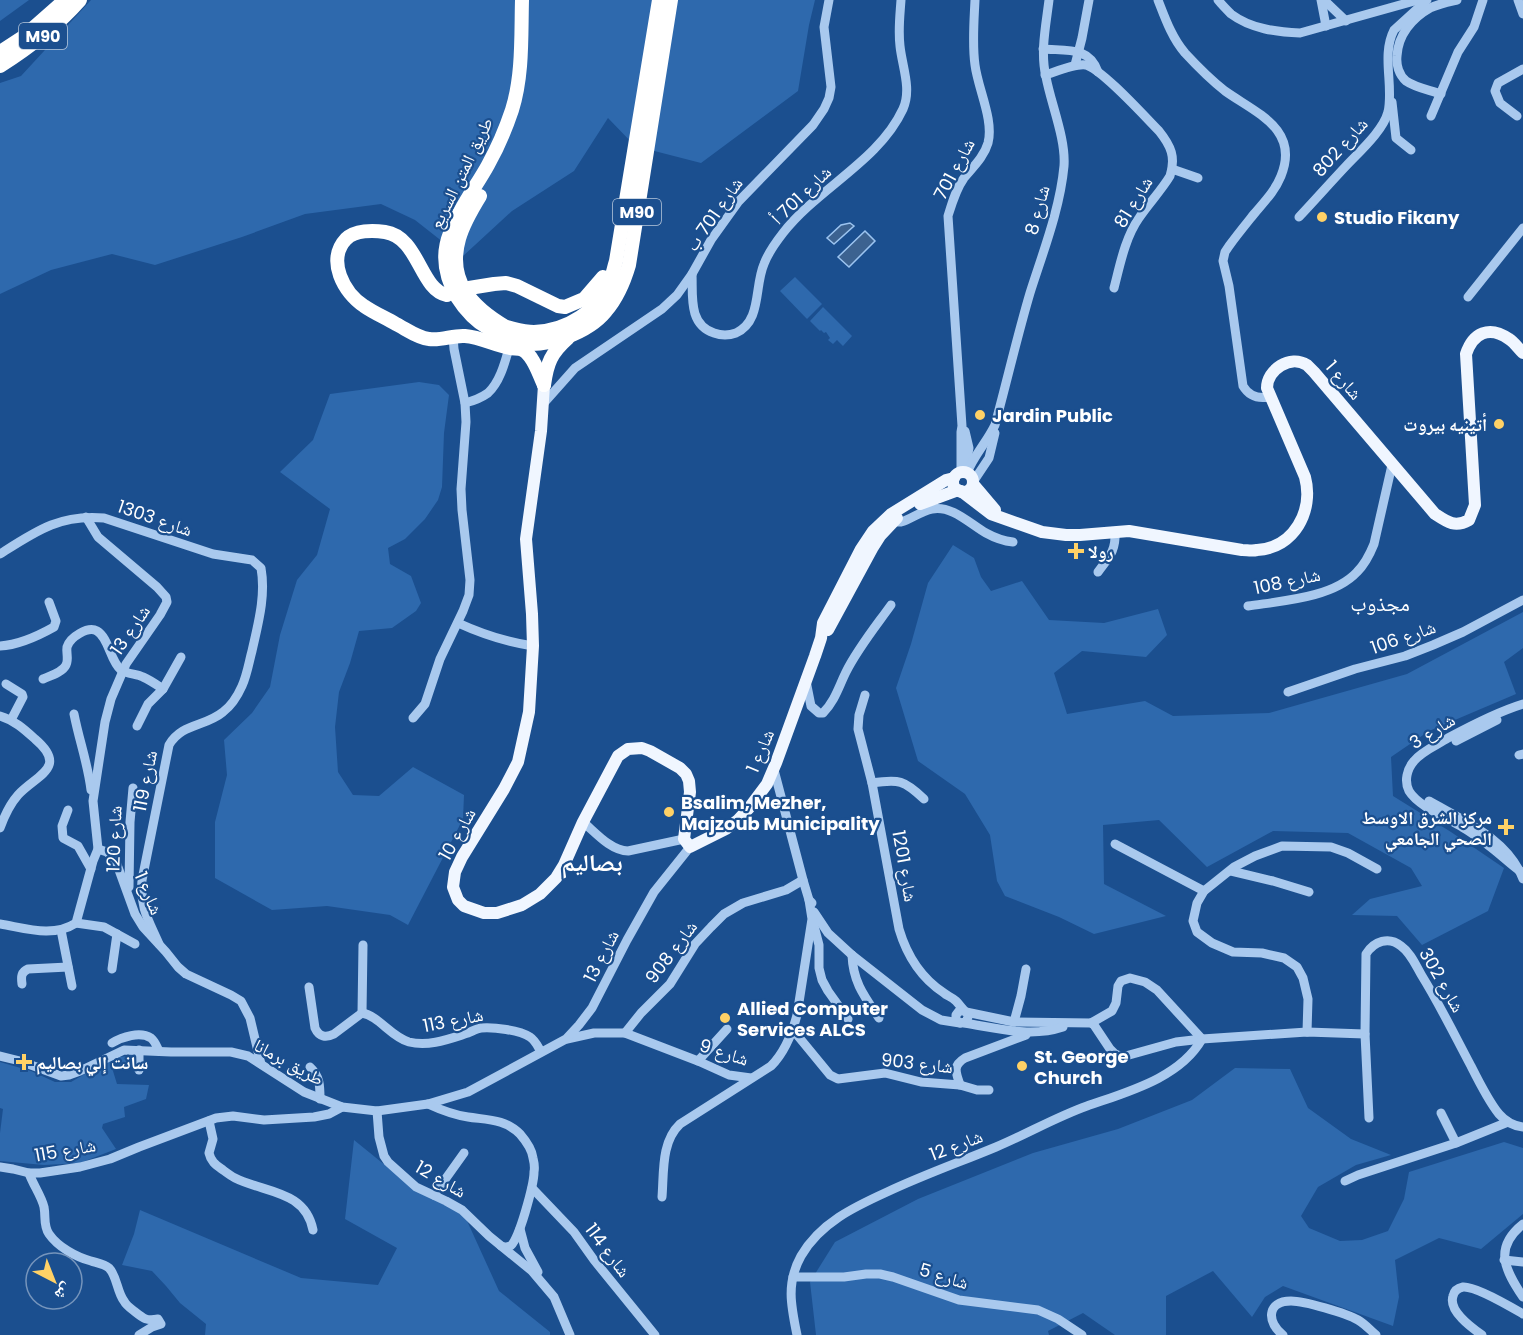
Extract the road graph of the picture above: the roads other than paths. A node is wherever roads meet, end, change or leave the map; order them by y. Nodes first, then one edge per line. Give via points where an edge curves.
1 (65, 0) edge
2 (80, 0) edge
3 (522, 0) edge
4 (531, 0) edge
5 (659, 0) edge
6 (670, 0) edge
7 (829, 0) edge
8 (901, 0) edge
9 (975, 0) edge
10 (1049, 0) edge
11 (1089, 0) edge
12 (1158, 0) edge
13 (1218, 0) edge
14 (1322, 0) edge
15 (1418, 0) edge
16 (1427, 0) edge
17 (1457, 0) edge
18 (1483, 0) edge
19 (1518, 0) edge
20 (1523, 14) edge
21 (1346, 21) junction
22 (1326, 26) junction
23 (1043, 49) junction
24 (0, 52) edge
25 (1079, 52) junction
26 (1075, 65) junction
27 (0, 66) edge
28 (1523, 69) edge
29 (1098, 72) junction
30 (1045, 75) junction
31 (1390, 94) junction
32 (1441, 94) junction
33 (1431, 116) dead end
34 (1516, 116) dead end
35 (1411, 150) dead end
36 (1172, 169) junction
37 (1198, 178) dead end
38 (1299, 217) dead end
39 (1523, 228) edge
40 (616, 261) junction
41 (692, 274) junction
42 (469, 288) dead end
43 (1114, 288) dead end
44 (447, 295) dead end
45 (1468, 297) dead end
46 (453, 336) junction
47 (569, 337) junction
48 (513, 341) junction
49 (1523, 353) edge
50 (544, 387) junction
51 (1269, 397) junction
52 (465, 403) junction
53 (543, 404) junction
54 (1392, 465) junction
55 (964, 480) junction
56 (86, 517) junction
57 (893, 517) junction
58 (1115, 532) junction
59 (1013, 542) dead end
60 (0, 554) edge
61 (213, 554) joint
62 (1098, 572) dead end
63 (1523, 600) edge
64 (49, 602) dead end
65 (891, 605) dead end
66 (1248, 606) dead end
67 (458, 623) junction
68 (0, 646) edge
69 (533, 646) junction
70 (181, 657) dead end
71 (122, 671) junction
72 (43, 679) dead end
73 (806, 679) junction
74 (6, 684) dead end
75 (163, 689) junction
76 (1288, 692) dead end
77 (864, 694) dead end
78 (1523, 705) edge
79 (74, 714) dead end
80 (0, 716) edge
81 (413, 718) dead end
82 (11, 720) junction
83 (137, 726) dead end
84 (774, 770) junction
85 (872, 783) junction
86 (133, 788) dead end
87 (924, 799) dead end
88 (93, 801) junction
89 (68, 810) dead end
90 (583, 822) junction
91 (0, 828) edge
92 (687, 843) junction
93 (1115, 844) dead end
94 (98, 849) junction
95 (91, 868) junction
96 (1377, 868) dead end
97 (1231, 871) junction
98 (1521, 875) edge
99 (803, 880) junction
100 (786, 890) junction
101 (1204, 891) junction
102 (128, 892) junction
103 (1309, 892) dead end
104 (809, 900) junction
105 (812, 919) junction
106 (76, 923) junction
107 (0, 924) edge
108 (61, 930) junction
109 (117, 934) junction
110 (135, 944) dead end
111 (159, 944) junction
112 (363, 945) dead end
113 (852, 955) junction
114 (68, 967) junction
115 (111, 969) dead end
116 (1026, 969) dead end
117 (22, 984) dead end
118 (72, 986) dead end
119 (309, 987) dead end
120 (362, 1013) junction
121 (962, 1017) junction
122 (879, 1018) dead end
123 (848, 1019) dead end
124 (1014, 1022) junction
125 (1091, 1023) junction
126 (1070, 1024) junction
127 (727, 1029) dead end
128 (793, 1030) junction
129 (1307, 1032) junction
130 (625, 1033) junction
131 (1031, 1033) junction
132 (1365, 1034) junction
133 (566, 1039) junction
134 (1202, 1039) junction
135 (112, 1042) dead end
136 (139, 1050) junction
137 (159, 1051) junction
138 (541, 1052) junction
139 (0, 1056) edge
140 (524, 1061) joint
141 (698, 1061) junction
142 (261, 1064) junction
143 (310, 1067) dead end
144 (139, 1070) dead end
145 (751, 1078) junction
146 (960, 1085) junction
147 (989, 1090) dead end
148 (320, 1099) junction
149 (428, 1104) junction
150 (342, 1107) junction
151 (377, 1111) junction
152 (1441, 1113) dead end
153 (1369, 1118) dead end
154 (209, 1121) junction
155 (1508, 1122) junction
156 (1523, 1127) edge
157 (1456, 1143) junction
158 (464, 1153) dead end
159 (0, 1167) edge
160 (29, 1173) junction
161 (1345, 1181) dead end
162 (532, 1188) junction
163 (434, 1195) junction
164 (662, 1197) dead end
165 (1523, 1224) edge
166 (520, 1229) junction
167 (313, 1230) dead end
168 (501, 1246) junction
169 (1504, 1260) junction
170 (1523, 1262) edge
171 (793, 1277) junction
172 (543, 1282) junction
173 (1523, 1297) edge
174 (1523, 1314) edge
175 (1068, 1332) edge
176 (139, 1335) edge
177 (570, 1335) edge
178 (655, 1335) edge
179 (797, 1335) edge
180 (1082, 1335) edge
181 (1283, 1335) edge
182 (1376, 1335) edge
183 (1482, 1335) edge

1 - 24 highway, M90
2 - 27 highway, M90 via 52,29
3 - 48 highway, طريق المتن السريع / M90, bridge via 514,101 502,136 456,219 445,249 445,270 462,304 473,317
4 - 48 highway, طريق المتن السريع / M90, bridge via 524,102 459,237 456,261 460,280 477,307
5 - 40 highway, طريق المتن السريع / M90
6 - 47 highway, M90 via 629,265 623,285 599,319
7 - 41 street, شارع 701 ب via 824,27 831,87 824,109 739,201
8 - 41 street, شارع 701 أ via 905,106 887,136 782,234 764,264 749,323 730,335 706,330 693,310
9 - 55 street, شارع 701 via 975,67 989,127 987,144 958,188 948,216 962,426 969,448
10 - 23 street, شارع 8
11 - 25 street
12 - 51 street via 1182,50 1223,89 1272,123 1283,138 1286,150 1281,177 1228,246 1223,261 1243,386 1251,395
13 - 22 street via 1231,14 1263,28 1300,33
14 - 21 street
14 - 22 street
15 - 21 street
16 - 31 street, شارع 802 via 1390,36
17 - 32 street via 1425,12 1398,42 1396,60 1405,80
18 - 32 street
19 - 20 street
21 - 22 street
23 - 25 street
23 - 30 street, شارع 8
25 - 26 street
25 - 29 street, شارع 81 via 1092,60
26 - 29 street, شارع 81 via 1086,65
26 - 30 street
28 - 34 street via 1498,83 1495,91 1500,103
29 - 36 street, شارع 81 via 1159,131 1173,154
30 - 55 street, شارع 8 via 1063,146 1062,183 989,458
31 - 35 street via 1396,138
31 - 38 street, شارع 802 via 1388,112 1378,130
32 - 33 street
36 - 37 street, شارع 81
36 - 43 street, شارع 81 via 1138,219
39 - 45 street
40 - 42 highway via 589,295 565,307 506,283
40 - 48 highway, طريق المتن السريع / M90 via 600,297 577,320 566,326 523,331
41 - 53 street, شارع 701 ب via 662,309 575,368
44 - 46 highway via 437,290 396,235 363,232 352,235 341,247 340,276 363,306 428,339
46 - 48 highway
46 - 52 street
47 - 48 highway, M90 via 535,344
47 - 50 highway via 550,358
48 - 50 highway via 533,361
48 - 52 street via 489,392
49 - 54 main road, شارع 1 via 1510,339 1490,332 1471,341 1466,354 1475,505 1468,520 1458,525 1446,522
50 - 53 main road, شارع 10
51 - 54 main road, شارع 1 via 1267,382 1271,372 1295,361 1305,364
51 - 58 main road via 1308,489 1305,513 1291,535 1269,548 1250,550 1148,533
52 - 67 street via 461,489 470,580 469,595
53 - 69 main road, شارع 10 via 526,539
54 - 66 street, شارع 108 via 1374,544 1357,572 1327,591
55 - 57 main road, شارع 1
55 - 58 main road via 987,511 1031,529 1080,535
56 - 60 street via 59,521
56 - 61 street, شارع 1303 via 104,518
56 - 71 street, شارع 13 via 106,545 166,597 160,615
57 - 59 street via 902,522 933,508 941,509 959,515 998,539
57 - 73 main road, شارع 1 via 873,531 861,549 823,623
58 - 62 street via 1113,551
61 - 111 street, شارع 119 via 256,562 261,568 263,595 250,659 237,695 224,712 182,731 169,745 141,896
63 - 76 street, شارع 106 via 1405,656
64 - 68 street via 56,621 54,627
65 - 73 street via 859,650 823,713 811,706
67 - 69 street via 477,632
67 - 81 street via 440,659 425,704
69 - 90 main road, شارع 10 via 529,712 519,762 455,872 453,887 458,900 474,911 497,913 531,900 556,878
70 - 75 street
71 - 72 street via 105,640 98,632 88,630 69,642 66,667
71 - 75 street
71 - 88 street, شارع 13 via 105,722
73 - 84 main road, شارع 1
74 - 82 street via 23,697
75 - 83 street via 148,704
77 - 85 street, شارع 1201 via 858,729
78 - 98 street, شارع 3 via 1479,722 1424,753 1412,763 1407,776 1415,797 1490,846
79 - 88 street
80 - 82 street
82 - 91 street via 45,748 50,761 44,773 17,797
84 - 92 main road, شارع 1 via 738,820 726,829
84 - 99 street
85 - 87 street via 899,781
85 - 121 street, شارع 1201 via 903,943 916,967
86 - 102 street, شارع 120
88 - 94 street, شارع 13
89 - 95 street via 63,837 78,846
90 - 92 street via 621,851
90 - 92 main road, شارع 10 via 618,756 628,749 642,748 686,774 690,792
92 - 133 street, شارع 13 via 654,892 592,1008
93 - 101 street
94 - 95 street
94 - 102 street, شارع 1 via 115,859
95 - 106 street
96 - 97 street via 1331,846 1310,845 1282,846
97 - 101 street
97 - 103 street
99 - 100 street, شارع 908
99 - 104 street
100 - 104 street, شارع 908
100 - 130 street, شارع 908 via 743,903 724,914 690,951 670,984
101 - 129 street via 1192,921 1197,932 1233,952 1273,955 1297,967 1308,999
102 - 111 street, شارع 1 via 135,914
104 - 105 street, شارع 9
104 - 113 street
105 - 123 street via 822,980
105 - 128 street, شارع 9
106 - 108 street
106 - 109 street via 104,927
107 - 108 street via 34,931
108 - 114 street
109 - 110 street
109 - 115 street
111 - 142 street, شارع 1 via 186,974 241,1002 250,1018
112 - 120 street
113 - 121 street via 929,1014
113 - 122 street via 859,988
114 - 117 street via 24,970
114 - 118 street
116 - 124 street
119 - 120 street via 315,1028 322,1036 334,1034
120 - 138 street, شارع 113 via 408,1042 436,1043 480,1028 507,1030 531,1038
121 - 124 street
121 - 131 street via 995,1028
124 - 126 street
125 - 126 street
125 - 134 street via 1113,1053 1122,1057
125 - 134 street via 1112,1011 1118,986 1130,978 1157,990
126 - 131 street
127 - 141 street
128 - 145 street, شارع 9 via 777,1060
128 - 146 street, شارع 903 via 834,1078 885,1073 921,1082
129 - 132 street
129 - 134 street
130 - 133 street, شارع 9 via 594,1033
130 - 141 street, شارع 9
131 - 146 street, شارع 903 via 960,1061 956,1069
132 - 153 street, شارع 302
132 - 155 street, شارع 302 via 1366,954 1376,943 1391,941 1401,945 1413,961 1478,1080
133 - 138 street, شارع 13
134 - 171 street, شارع 12 via 1188,1057 1146,1085 1085,1107 855,1207 814,1238
135 - 137 street via 145,1036 153,1040
136 - 137 street, طريق برمانا
136 - 139 street, طريق برمانا via 124,1050 69,1076
136 - 144 street
137 - 142 street, طريق برمانا via 231,1052
138 - 140 street, شارع 13
140 - 149 street, طريق برمانا via 468,1092
141 - 145 street, شارع 9 via 729,1075
142 - 148 street, طريق برمانا
143 - 148 street via 319,1078
145 - 164 street via 675,1129 666,1147
146 - 147 street
148 - 150 street, طريق برمانا
149 - 151 street, طريق برمانا
149 - 162 street via 513,1128 533,1154
150 - 151 street, طريق برمانا
150 - 154 street, شارع 115 via 314,1118 264,1120 233,1116
151 - 163 street, شارع 12 via 381,1148 388,1162 416,1187
152 - 157 street
154 - 160 street, شارع 115 via 110,1159
154 - 167 street via 213,1139 208,1153 213,1163 235,1178 297,1202
155 - 156 street
155 - 157 street
157 - 161 street
158 - 163 street
159 - 160 street
160 - 176 street, شارع 115 via 41,1199 50,1235 70,1252 108,1267 122,1300 140,1316 160,1320 161,1324
162 - 166 street
162 - 178 street, شارع 114 via 574,1232
163 - 168 street, شارع 12 via 462,1210
165 - 169 street via 1510,1236
166 - 168 street via 511,1246
166 - 172 street, شارع 12
168 - 172 street, شارع 12
169 - 170 street
169 - 173 street
171 - 175 street, شارع 5 via 880,1274 959,1300 1038,1310 1052,1315
171 - 179 street, شارع 12 via 790,1289
172 - 177 street, شارع 12 via 559,1305
174 - 183 street via 1481,1292 1459,1288 1452,1298 1454,1307
175 - 180 street, شارع 5
181 - 182 street via 1274,1326 1271,1314 1277,1305 1288,1301 1350,1316

